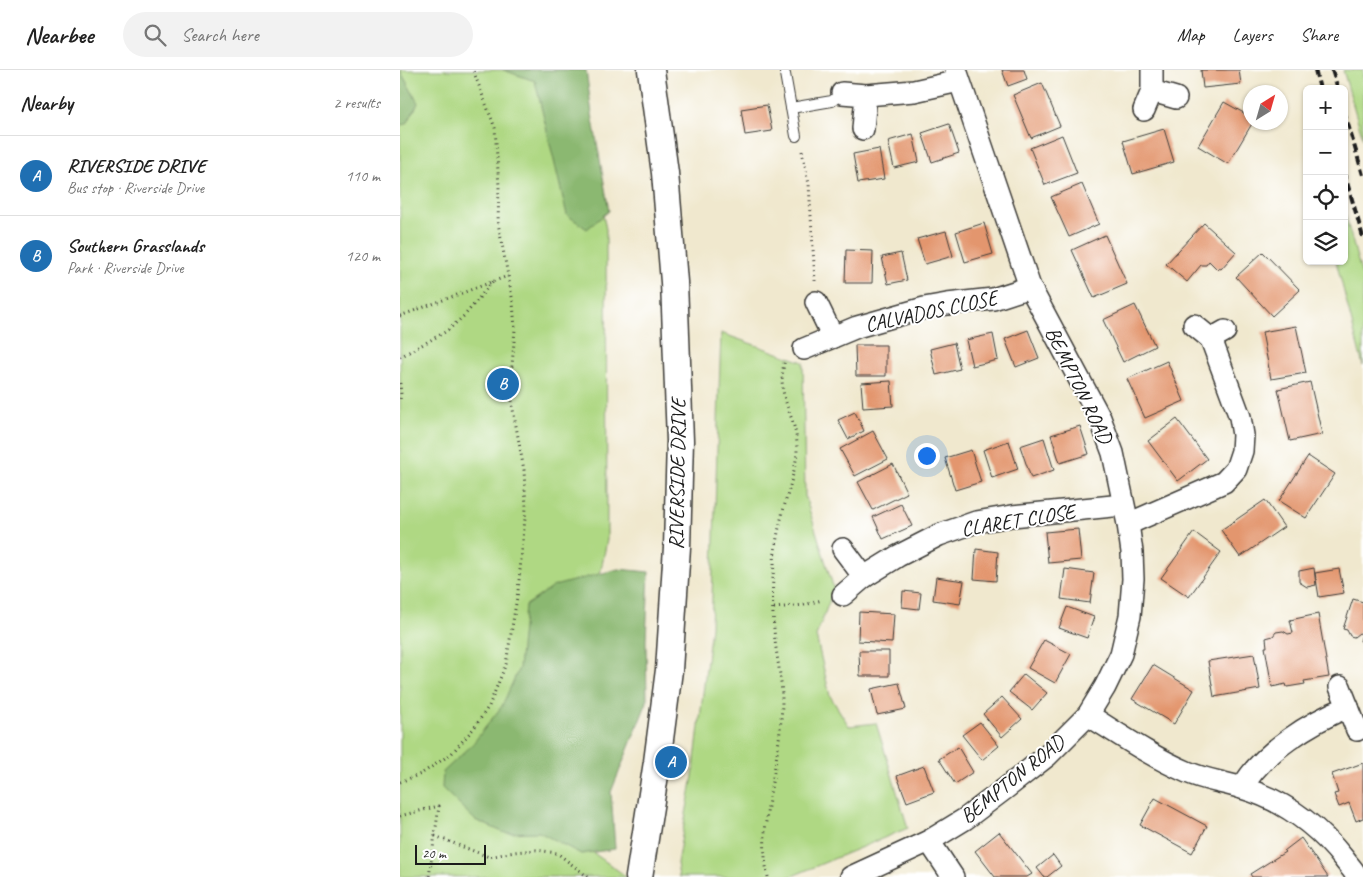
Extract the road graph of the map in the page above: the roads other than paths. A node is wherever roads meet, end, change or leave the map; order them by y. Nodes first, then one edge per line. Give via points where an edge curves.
1 (651, 70) edge
2 (785, 74) dead end
3 (957, 75) edge
4 (1149, 90) edge
5 (842, 93) joint
6 (866, 95) junction
7 (1176, 98) dead end
8 (791, 108) junction
9 (862, 129) dead end
10 (796, 136) road end
11 (1030, 287) junction
12 (816, 302) road end
13 (1194, 325) dead end
14 (833, 337) junction
15 (804, 349) road end
16 (1126, 514) junction
17 (843, 549) dead end
18 (864, 577) junction
19 (843, 596) road end
20 (1340, 686) dead end
21 (1348, 707) junction
22 (1088, 715) junction
23 (1357, 730) dead end
24 (1242, 788) junction
25 (929, 841) junction
26 (639, 877) edge
27 (851, 877) edge
28 (953, 877) edge
29 (1357, 877) edge

1 - 26 street, RIVERSIDE DRIVE via 666,172 680,441 669,670
2 - 8 lane
3 - 6 street via 914,91
3 - 11 street, BEMPTON ROAD
4 - 7 street
5 - 6 street
5 - 8 lane via 832,101
6 - 9 street
8 - 10 lane
11 - 14 street, CALVADOS CLOSE via 993,299 924,308
11 - 16 street, BEMPTON ROAD via 1100,418 1113,453
12 - 14 street
13 - 16 street, CLARET CLOSE via 1218,335 1243,435 1236,469 1224,482
14 - 15 street, CALVADOS CLOSE
16 - 18 street, CLARET CLOSE via 1012,516 976,522 939,535
16 - 22 street, BEMPTON ROAD via 1133,579 1130,616 1121,654
17 - 18 street
18 - 19 street, CLARET CLOSE
20 - 21 street
21 - 23 street
21 - 24 street via 1326,716 1273,752
22 - 24 street via 1185,772
22 - 25 street, BEMPTON ROAD via 1047,756 964,819
24 - 29 street via 1280,803 1310,823
25 - 27 street, BEMPTON ROAD
25 - 28 street

